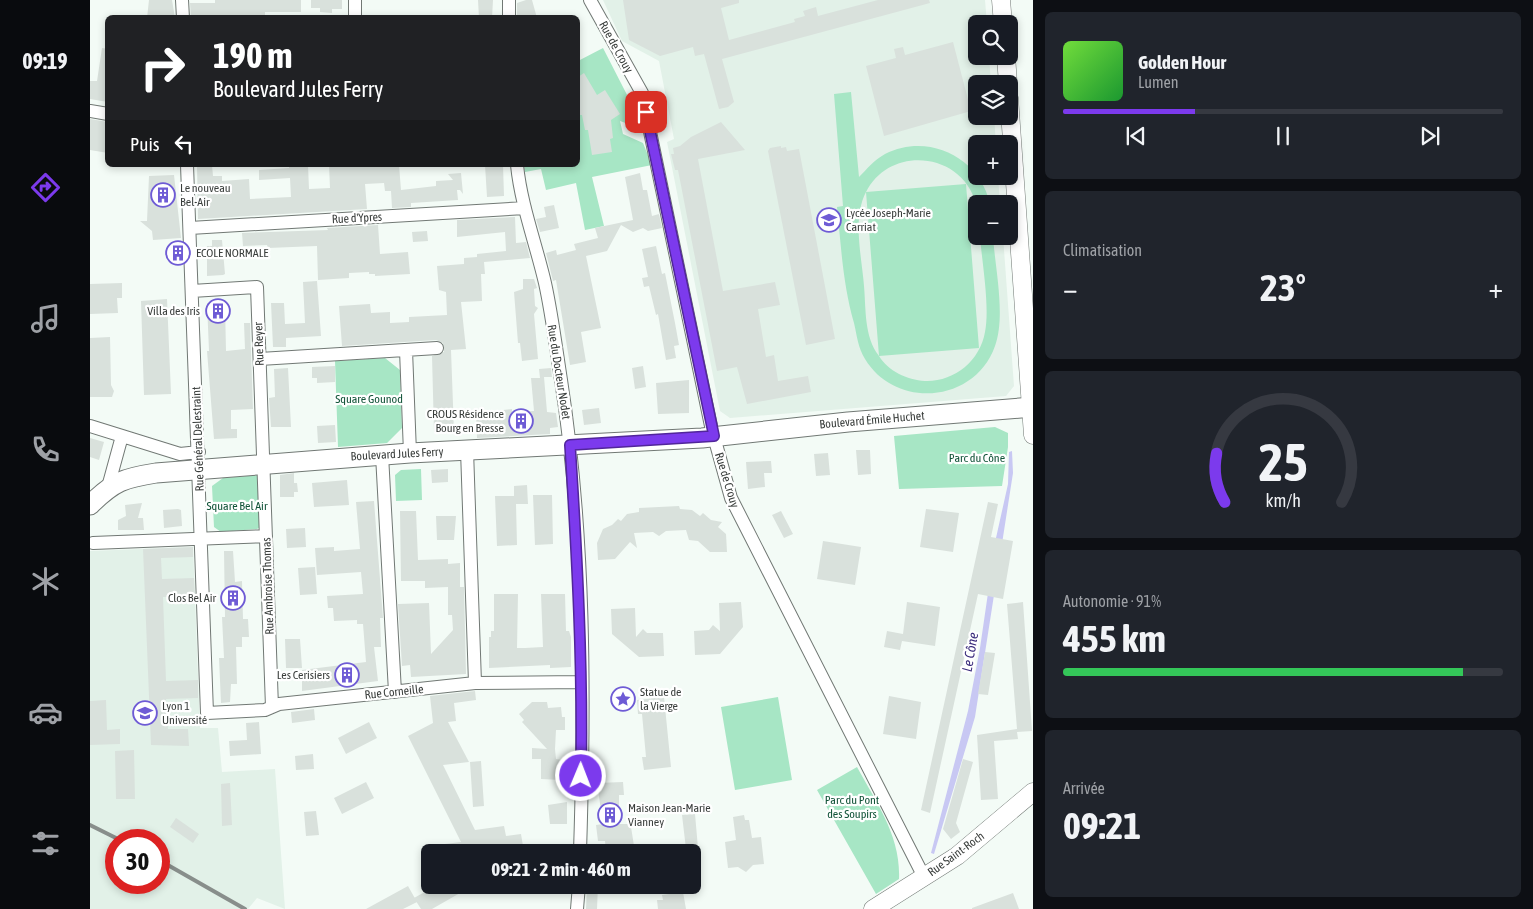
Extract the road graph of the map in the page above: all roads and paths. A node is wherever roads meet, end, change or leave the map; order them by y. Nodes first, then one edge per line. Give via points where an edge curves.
1 (182, 0) edge
2 (355, 0) edge
3 (508, 0) edge
4 (590, 0) edge
5 (1001, 0) edge
6 (183, 15) edge
7 (355, 15) edge
8 (508, 15) edge
9 (1002, 15) edge
10 (90, 111) edge
11 (105, 114) edge
12 (1011, 125) edge
13 (187, 167) edge
14 (517, 167) edge
15 (525, 208) junction
16 (190, 228) junction
17 (192, 291) junction
18 (437, 348) dead end
19 (406, 350) junction
20 (260, 359) junction
21 (1032, 407) edge
22 (90, 426) edge
23 (1033, 435) edge
24 (122, 436) junction
25 (714, 436) junction
26 (570, 445) junction
27 (467, 450) junction
28 (410, 453) junction
29 (382, 455) junction
30 (199, 461) junction
31 (264, 465) junction
32 (108, 487) junction
33 (90, 505) edge
34 (266, 536) junction
35 (201, 537) junction
36 (93, 543) dead end
37 (582, 682) junction
38 (475, 683) junction
39 (395, 692) junction
40 (272, 707) junction
41 (207, 713) joint
42 (1033, 792) edge
43 (580, 844) edge
44 (924, 877) junction
45 (578, 894) edge
46 (577, 909) edge
47 (873, 909) edge

1 - 6 street
2 - 7 street
3 - 8 street
4 - 25 street, Rue de Crouy via 642,93
5 - 9 street
10 - 11 street
12 - 21 street
13 - 16 street, Rue Général Delestraint
14 - 15 street, Rue du Docteur Nodet
15 - 16 street, Rue d'Ypres
15 - 26 street, Rue du Docteur Nodet via 545,284
16 - 17 street, Rue Général Delestraint
17 - 20 street, Rue Reyer via 257,287
17 - 30 street, Rue Général Delestraint
18 - 19 street
19 - 20 street
19 - 28 street
20 - 31 street, Rue Reyer
21 - 23 street
21 - 25 main road, Boulevard Émile Huchet
22 - 24 street
24 - 30 street
24 - 32 street
25 - 26 main road, Boulevard Jules Ferry
25 - 44 street, Rue de Crouy via 734,506
26 - 27 main road, Boulevard Jules Ferry
26 - 37 street, Rue du Docteur Nodet
27 - 28 main road, Boulevard Jules Ferry
27 - 38 street
28 - 29 main road, Boulevard Jules Ferry
29 - 31 main road, Boulevard Jules Ferry
29 - 39 street
30 - 31 main road, Boulevard Jules Ferry
30 - 32 main road, Boulevard Jules Ferry via 128,478
30 - 35 street, Rue Général Delestraint
31 - 34 street, Rue Ambroise Thomas
32 - 33 main road, Boulevard Jules Ferry
34 - 35 street
34 - 40 street, Rue Ambroise Thomas
35 - 36 street
35 - 41 street, Rue Général Delestraint
37 - 38 street, Rue Corneille
37 - 43 street, Rue du Docteur Nodet
38 - 39 street, Rue Corneille
39 - 40 street, Rue Corneille
40 - 41 street, Rue Corneille
42 - 44 street, Rue Saint-Roch via 957,856
44 - 47 street, Rue Saint-Roch
45 - 46 street

